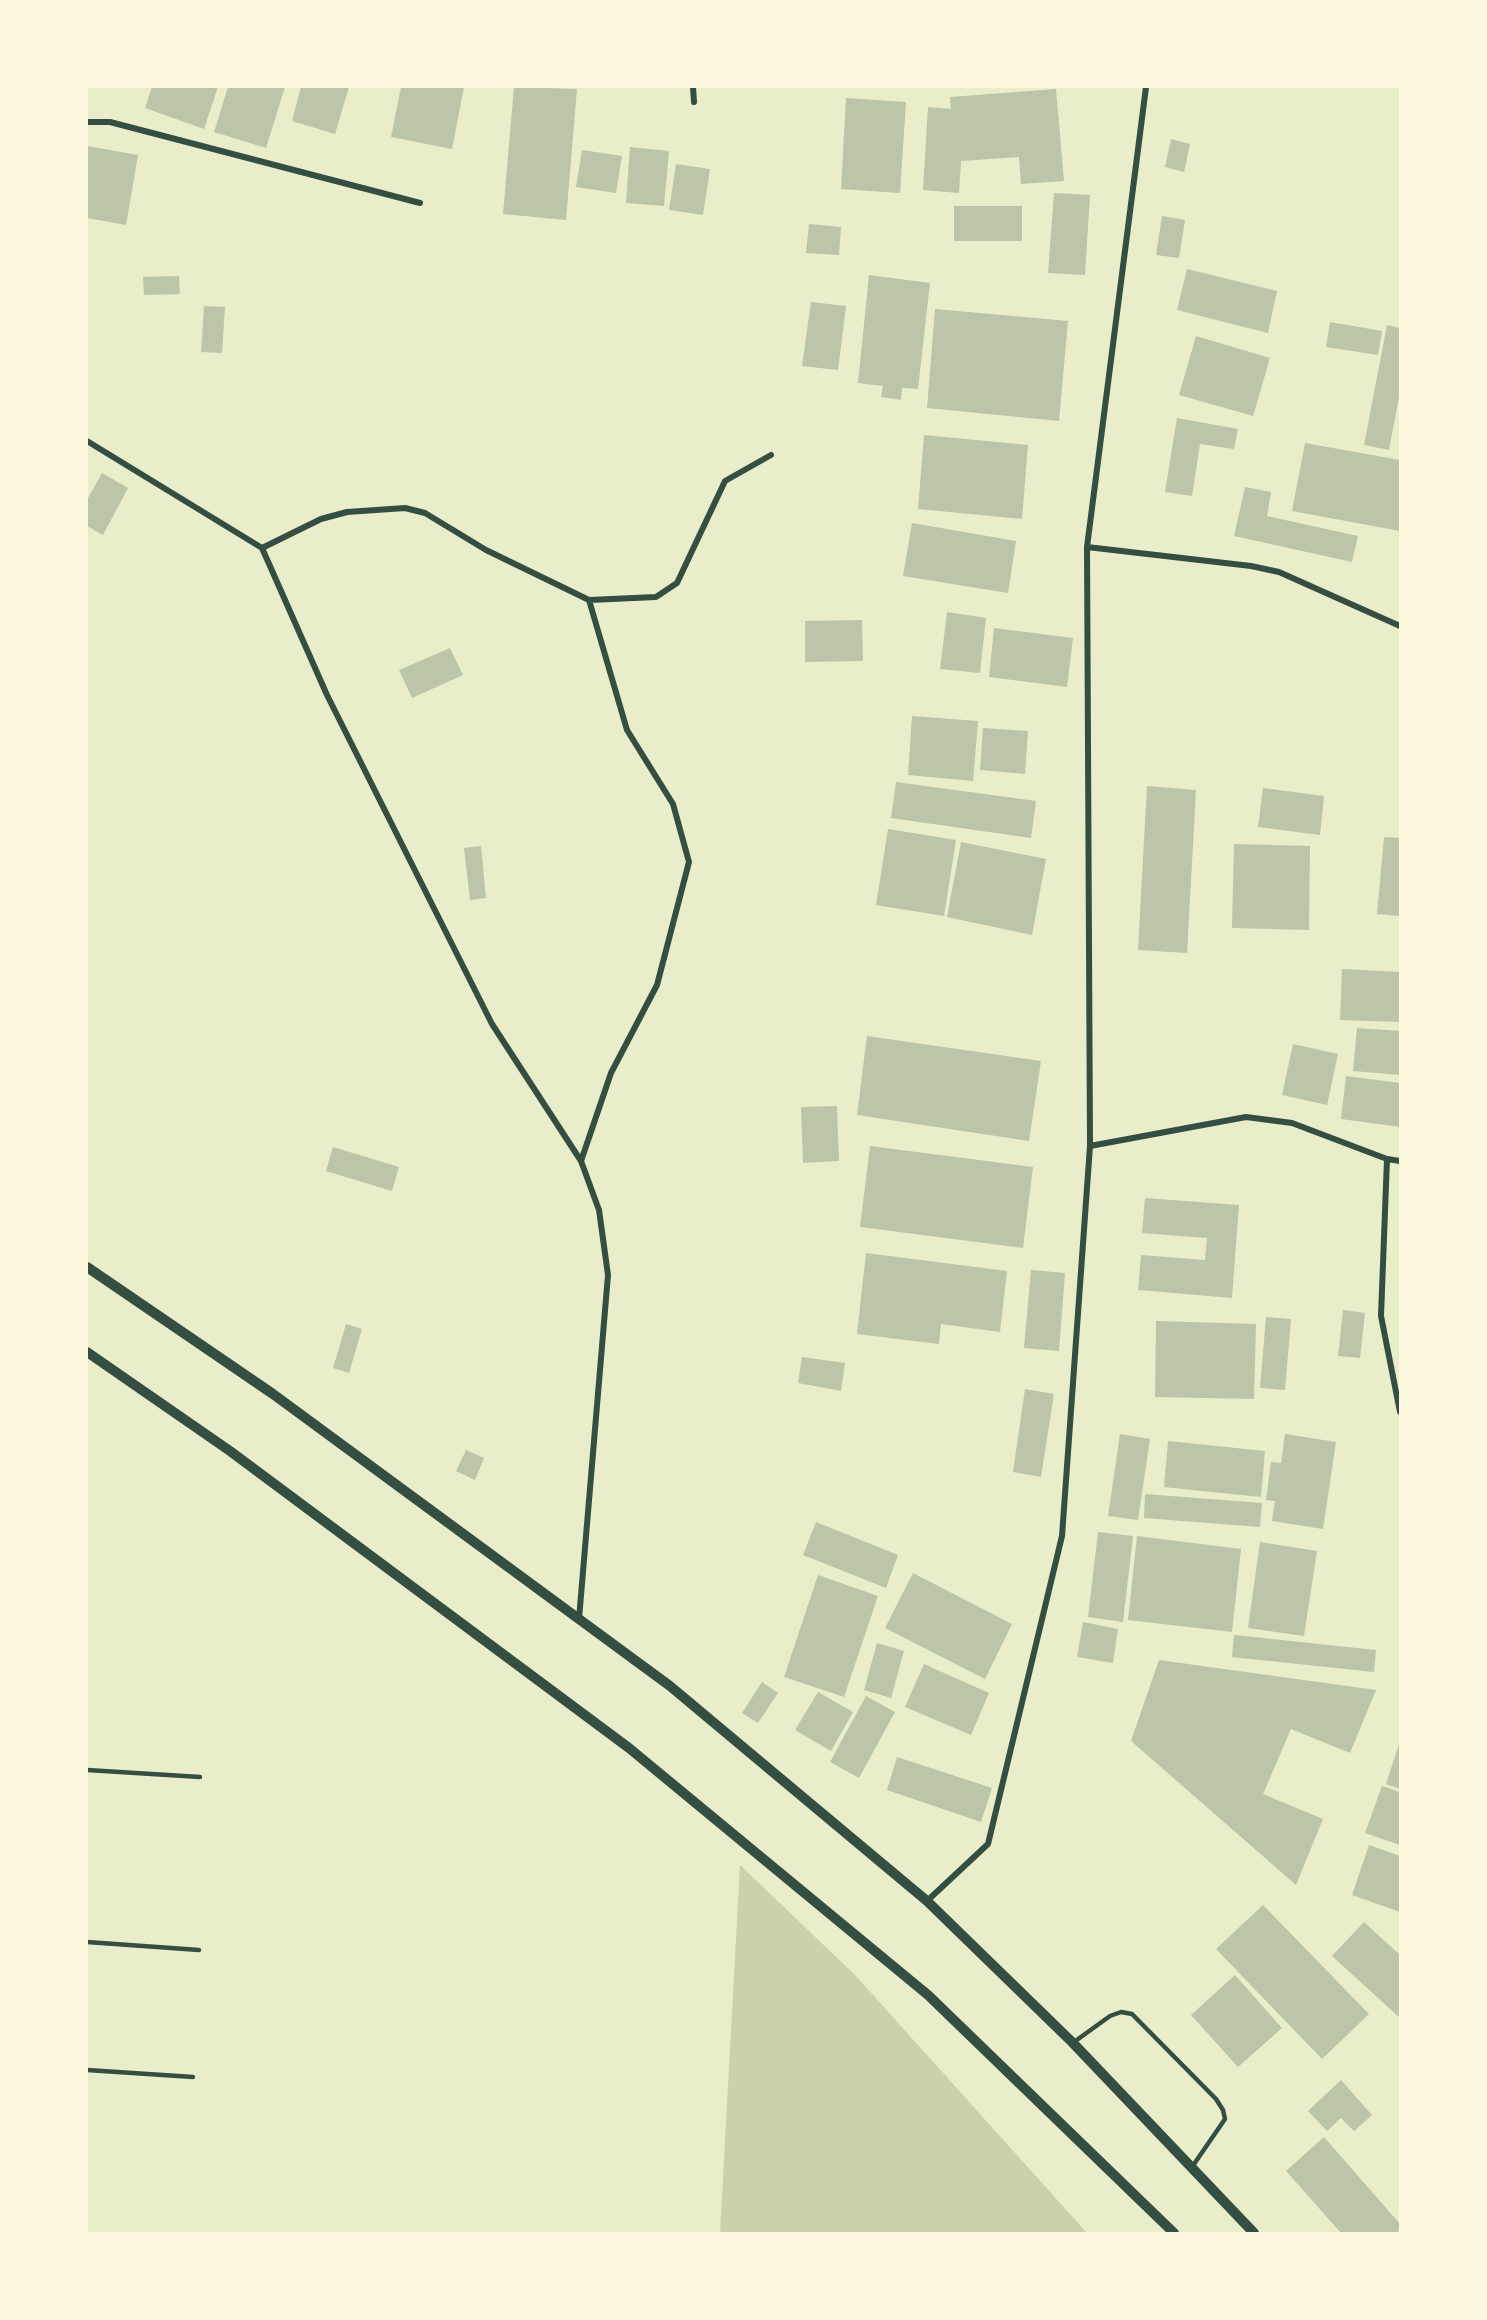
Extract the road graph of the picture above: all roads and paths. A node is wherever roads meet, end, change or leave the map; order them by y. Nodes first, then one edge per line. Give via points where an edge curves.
1 (693, 87) edge
2 (1146, 87) edge
3 (694, 102) dead end
4 (87, 122) edge
5 (420, 203) dead end
6 (87, 441) edge
7 (771, 454) dead end
8 (1088, 547) junction
9 (262, 548) junction
10 (589, 600) junction
11 (1400, 626) edge
12 (1090, 1146) junction
13 (1387, 1159) junction
14 (581, 1161) junction
15 (1400, 1161) edge
16 (87, 1267) edge
17 (87, 1353) edge
18 (1400, 1412) edge
19 (579, 1619) junction
20 (87, 1770) edge
21 (200, 1777) dead end
22 (927, 1901) junction
23 (87, 1942) edge
24 (199, 1950) dead end
25 (1073, 2043) junction
26 (87, 2070) edge
27 (193, 2077) dead end
28 (1192, 2167) junction
29 (1174, 2233) edge
30 (1254, 2233) edge

1 - 3 street
2 - 8 street
4 - 5 street via 111,122
6 - 9 street
7 - 10 street via 725,481 677,583 656,597
8 - 11 street via 1279,572
8 - 12 street
9 - 10 street via 321,519 347,512 405,508 425,513 486,550
9 - 14 street via 327,695 492,1024
10 - 14 street via 627,730 673,804 689,862 657,985 611,1073
12 - 13 street via 1246,1117 1292,1123
12 - 22 street via 1062,1536 988,1844
13 - 15 street
13 - 18 street via 1382,1316
14 - 19 street via 599,1210 608,1275
16 - 19 street via 273,1395
17 - 29 street via 240,1458 629,1748 928,1995
19 - 22 street via 670,1686
20 - 21 lane
22 - 25 street
23 - 24 lane
25 - 28 street
25 - 28 lane via 1110,2016 1132,2014 1216,2099 1225,2119
26 - 27 lane
28 - 30 street

